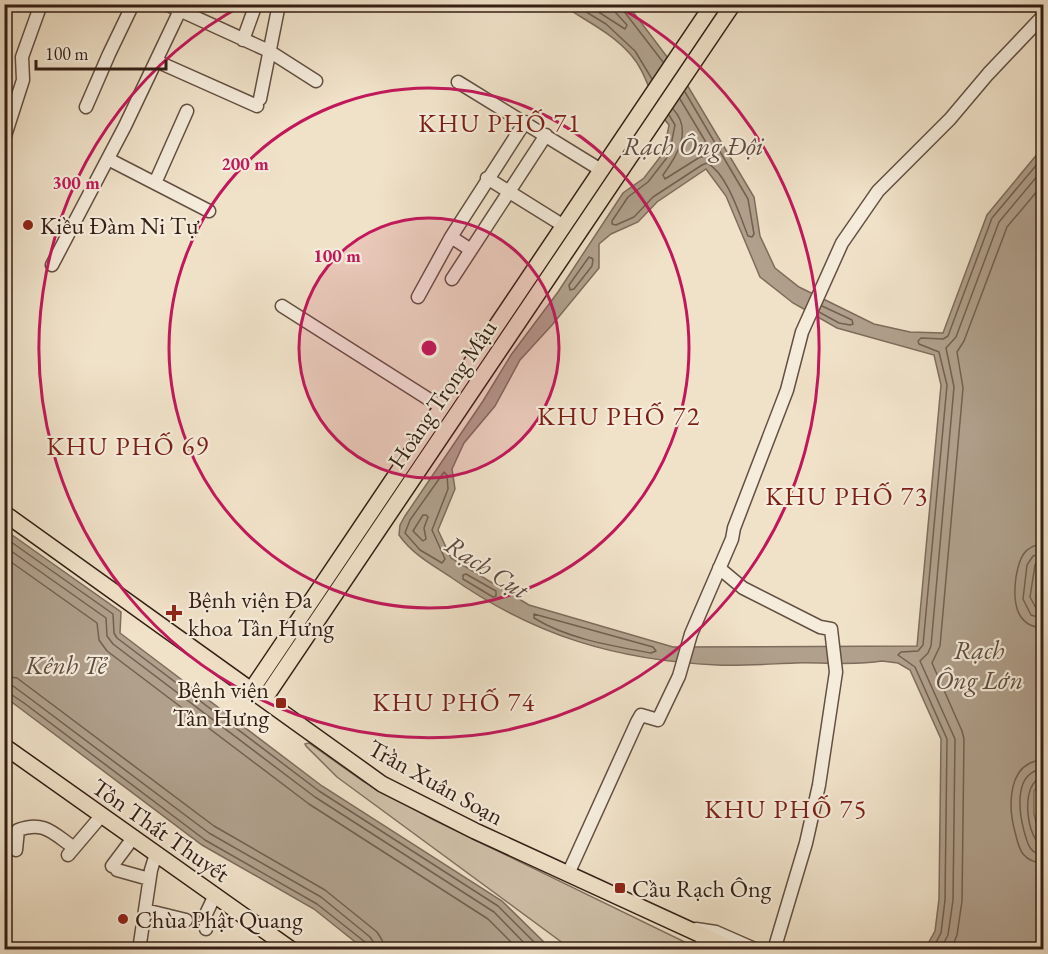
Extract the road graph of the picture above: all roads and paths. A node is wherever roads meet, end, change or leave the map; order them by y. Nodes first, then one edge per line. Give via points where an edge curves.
1 (41, 4) edge
2 (133, 4) edge
3 (166, 4) edge
4 (256, 4) edge
5 (279, 4) edge
6 (713, 4) edge
7 (733, 4) edge
8 (182, 8) edge
9 (1044, 15) edge
10 (243, 40) junction
11 (269, 51) junction
12 (156, 61) junction
13 (316, 81) dead end
14 (458, 82) dead end
15 (86, 107) dead end
16 (187, 111) dead end
17 (651, 111) junction
18 (525, 122) junction
19 (546, 135) junction
20 (4, 139) edge
21 (108, 159) junction
22 (608, 175) junction
23 (487, 178) junction
24 (154, 183) junction
25 (508, 192) junction
26 (209, 211) dead end
27 (564, 226) junction
28 (451, 237) junction
29 (471, 250) junction
30 (52, 265) dead end
31 (453, 279) dead end
32 (524, 285) junction
33 (537, 294) junction
34 (418, 297) dead end
35 (282, 306) dead end
36 (441, 407) junction
37 (454, 416) junction
38 (4, 513) edge
39 (358, 545) junction
40 (719, 568) junction
41 (252, 689) junction
42 (265, 698) junction
43 (6, 749) edge
44 (102, 815) junction
45 (133, 838) junction
46 (16, 850) dead end
47 (156, 854) junction
48 (568, 874) junction
49 (149, 879) junction
50 (214, 895) junction
51 (145, 910) junction
52 (186, 920) dead end
53 (206, 929) dead end
54 (703, 938) edge
55 (139, 950) edge
56 (292, 950) edge
57 (734, 950) edge
58 (757, 950) edge
59 (774, 950) edge

1 - 20 street via 22,57 23,80
2 - 15 street
3 - 8 street
4 - 10 street
5 - 11 street
6 - 17 main road
7 - 17 main road via 699,55
8 - 10 street
8 - 12 street
9 - 40 street via 878,191 842,243 802,332 789,385
10 - 11 street
11 - 12 street via 259,103
11 - 13 street
12 - 21 street
14 - 18 street
16 - 24 street
17 - 22 main road, Hoàng Trọng Mậu
18 - 19 street
18 - 23 street
19 - 22 street
19 - 25 street
21 - 24 street
21 - 30 street
22 - 27 main road, Hoàng Trọng Mậu
22 - 33 main road, Hoàng Trọng Mậu
23 - 25 street
23 - 28 street
24 - 26 street
25 - 27 street
25 - 29 street
27 - 32 main road, Hoàng Trọng Mậu
28 - 29 street
28 - 34 street
29 - 31 street
32 - 33 main road
32 - 36 main road, Hoàng Trọng Mậu
33 - 37 main road, Hoàng Trọng Mậu
35 - 36 street
36 - 37 main road
36 - 39 main road, Hoàng Trọng Mậu
37 - 39 main road, Hoàng Trọng Mậu
38 - 41 main road, Trần Xuân Soạn
39 - 41 main road, Hoàng Trọng Mậu
39 - 42 main road, Hoàng Trọng Mậu
40 - 48 street via 691,634 679,676 658,720 641,715
40 - 59 street via 743,588 831,629 836,672 819,785
41 - 42 main road, Trần Xuân Soạn
42 - 48 main road, Trần Xuân Soạn via 382,784
43 - 44 main road, Tôn Thất Thuyết
44 - 45 main road, Tôn Thất Thuyết
44 - 46 street via 70,851 53,831 32,825 18,830
45 - 47 main road, Tôn Thất Thuyết
45 - 49 street via 114,868
47 - 49 street
47 - 50 main road, Tôn Thất Thuyết
48 - 54 main road, Trần Xuân Soạn
49 - 51 street
50 - 53 street via 206,914
50 - 56 main road, Tôn Thất Thuyết
51 - 52 street
51 - 55 street
54 - 57 main road
54 - 58 street, Trần Xuân Soạn via 703,929

